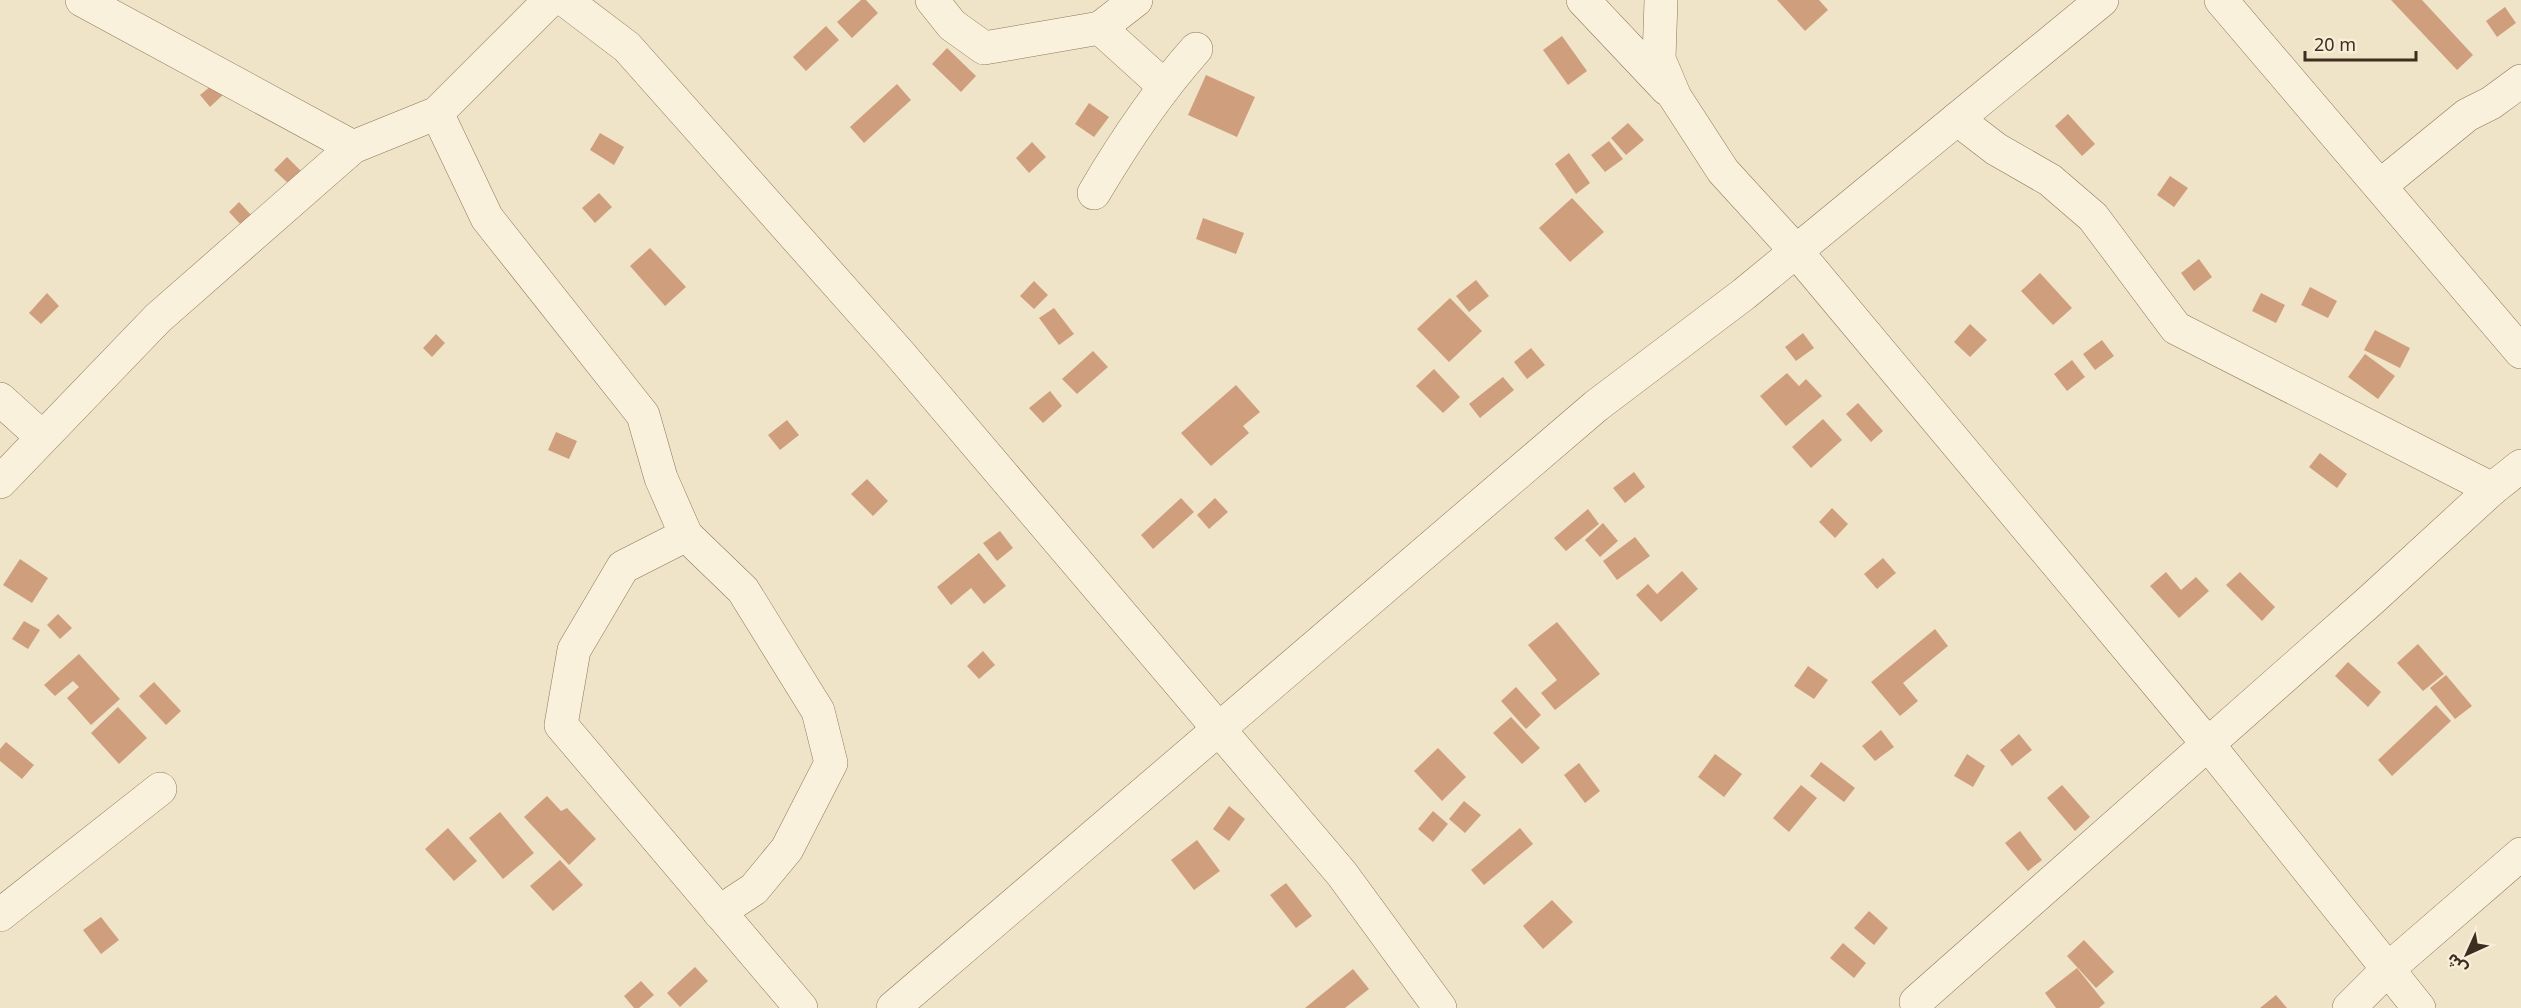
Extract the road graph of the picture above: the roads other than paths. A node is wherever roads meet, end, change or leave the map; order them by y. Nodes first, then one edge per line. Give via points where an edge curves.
1 (82, 0) edge
2 (550, 0) edge
3 (565, 0) edge
4 (932, 0) edge
5 (1136, 0) edge
6 (1583, 0) edge
7 (1661, 0) edge
8 (2102, 0) edge
9 (2221, 0) edge
10 (1100, 28) junction
11 (1196, 49) dead end
12 (2521, 81) edge
13 (1164, 86) junction
14 (1675, 97) junction
15 (436, 112) junction
16 (1957, 119) junction
17 (353, 147) junction
18 (2380, 186) junction
19 (1094, 193) dead end
20 (1796, 251) junction
21 (2521, 352) edge
22 (0, 399) edge
23 (42, 437) junction
24 (2521, 466) edge
25 (0, 482) edge
26 (2492, 489) junction
27 (686, 535) junction
28 (1219, 729) junction
29 (2207, 743) junction
30 (160, 789) dead end
31 (2521, 854) edge
32 (719, 912) junction
33 (0, 915) edge
34 (2388, 969) junction
35 (1916, 1002) dead end
36 (801, 1008) edge
37 (893, 1008) edge
38 (1440, 1008) edge
39 (2349, 1008) edge
40 (2419, 1008) edge

1 - 17 street
2 - 15 street
3 - 28 street via 627,46 899,352
4 - 10 street via 952,25 984,48
5 - 10 street
6 - 14 street
7 - 14 street via 1659,59
8 - 16 street
9 - 18 street
10 - 13 street
11 - 13 street
12 - 18 street via 2466,115
13 - 19 street via 1122,144
14 - 20 street via 1723,171
15 - 17 street
15 - 27 street via 487,218 643,416 661,478
16 - 20 street
16 - 26 street via 1996,149 2050,180 2093,217 2176,328
17 - 23 street via 158,318
18 - 21 street
20 - 28 street via 1596,406
20 - 29 street
22 - 23 street
23 - 25 street
24 - 26 street
26 - 29 street
27 - 32 street via 743,590 818,711 831,763 787,849 754,889
27 - 32 street via 624,567 618,575 574,650 561,724
28 - 37 street
28 - 38 street via 1342,874
29 - 34 street
29 - 35 street
30 - 33 street
31 - 34 street
32 - 36 street
34 - 39 street
34 - 40 street

